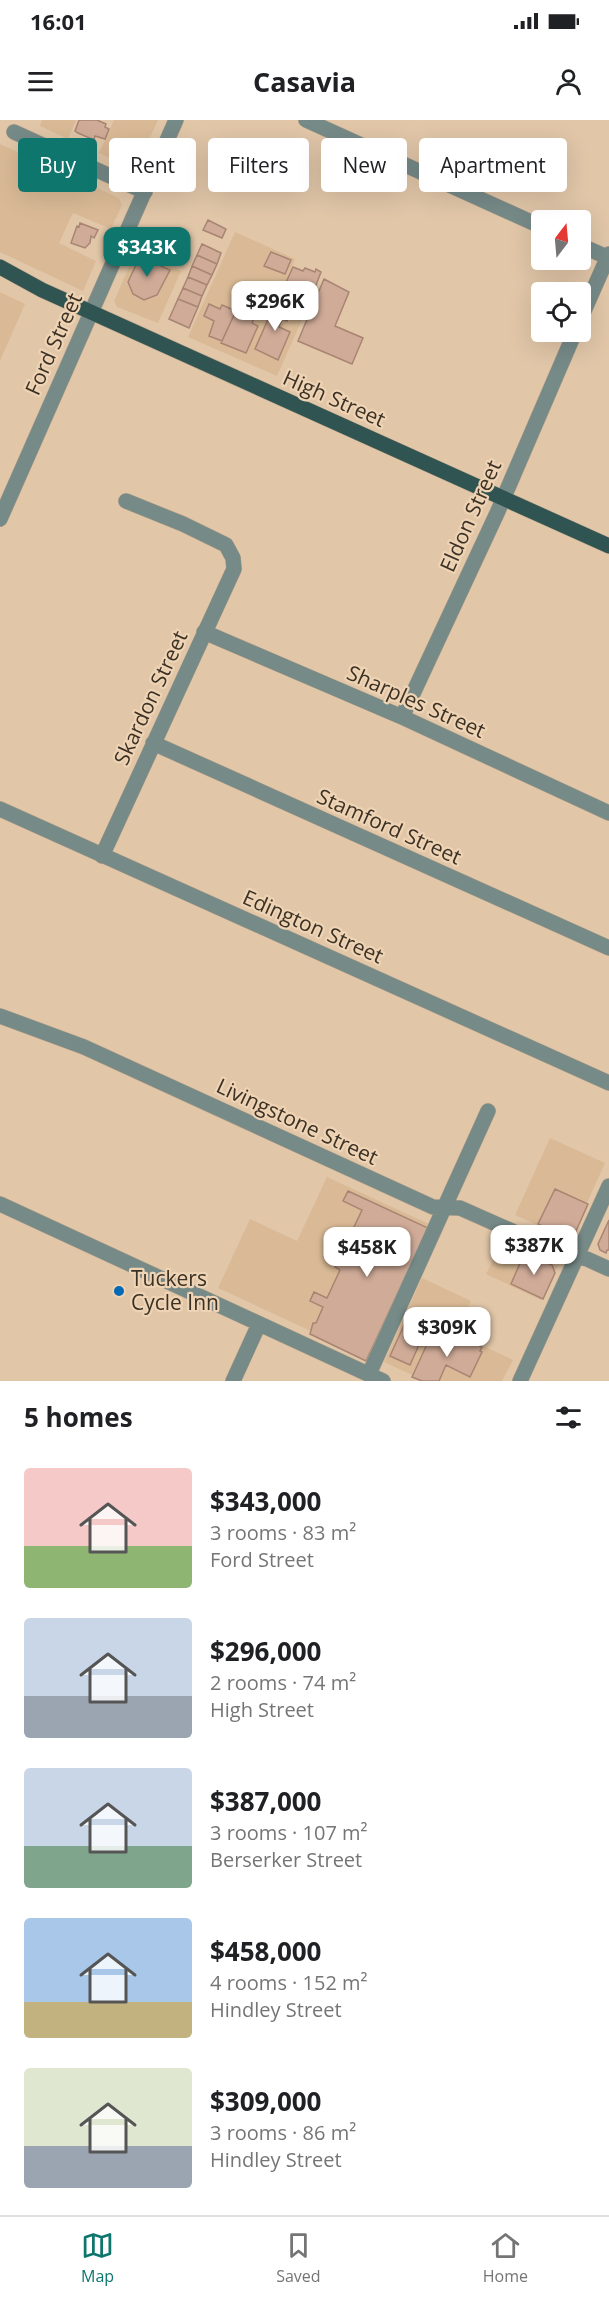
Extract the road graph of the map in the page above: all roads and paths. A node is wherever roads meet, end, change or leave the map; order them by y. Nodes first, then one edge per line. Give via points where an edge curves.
1 (176, 120) edge
2 (306, 120) edge
3 (14, 132) dead end
4 (168, 138) edge
5 (109, 176) edge
6 (145, 192) edge
7 (531, 222) edge
8 (591, 249) edge
9 (609, 256) edge
10 (0, 267) edge
11 (0, 277) edge
12 (42, 290) junction
13 (591, 296) edge
14 (91, 312) junction
15 (571, 342) edge
16 (503, 498) junction
17 (126, 501) dead end
18 (0, 519) edge
19 (609, 546) edge
20 (204, 632) junction
21 (402, 717) junction
22 (153, 743) junction
23 (0, 809) edge
24 (609, 813) edge
25 (102, 856) junction
26 (609, 948) edge
27 (0, 1016) edge
28 (609, 1083) edge
29 (488, 1111) dead end
30 (609, 1186) edge
31 (0, 1204) edge
32 (445, 1208) junction
33 (577, 1257) junction
34 (609, 1269) edge
35 (259, 1324) junction
36 (369, 1374) junction
37 (233, 1381) edge
38 (383, 1381) edge
39 (520, 1381) edge

1 - 4 street, Ford Street
2 - 7 street
3 - 5 street
6 - 14 street, Ford Street
8 - 9 street
9 - 13 street
10 - 12 main road, High Street
11 - 12 main road, High Street
12 - 14 main road, High Street
14 - 16 main road, High Street
14 - 18 street, Ford Street
15 - 16 street, Eldon Street
16 - 19 main road, High Street
16 - 21 street, Eldon Street
17 - 20 street, Skardon Street via 226,545 234,558 234,569
20 - 21 street, Sharples Street
20 - 22 street, Skardon Street
21 - 24 street, Sharples Street
22 - 25 street, Skardon Street
22 - 26 street, Stamford Street
23 - 25 street, Edington Street
25 - 28 street, Edington Street
27 - 32 street, Livingstone Street via 84,1047 433,1207
29 - 32 street
30 - 33 street
31 - 35 street
32 - 33 street, Livingstone Street via 460,1208
32 - 36 street
33 - 34 street, Livingstone Street
33 - 39 street
35 - 36 street
35 - 37 street
36 - 38 street

